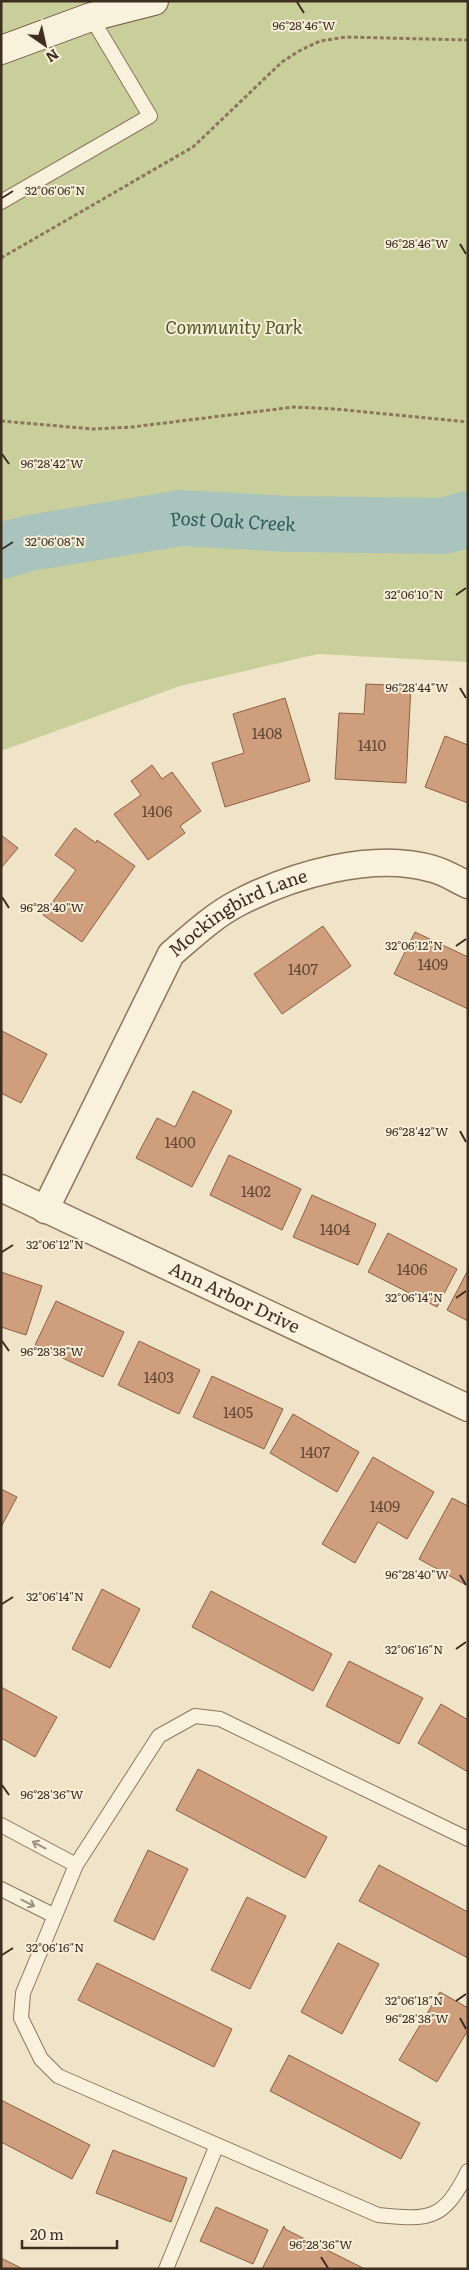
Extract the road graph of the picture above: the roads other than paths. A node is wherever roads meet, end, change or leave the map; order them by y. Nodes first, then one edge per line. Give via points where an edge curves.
1 (154, 1) edge
2 (91, 17) junction
3 (1, 50) edge
4 (1, 202) edge
5 (468, 885) edge
6 (1, 1188) edge
7 (45, 1210) junction
8 (468, 1408) edge
9 (1, 1825) edge
10 (468, 1840) edge
11 (76, 1865) junction
12 (1, 1889) edge
13 (55, 1916) junction
14 (217, 2145) junction
15 (468, 2171) edge
16 (166, 2269) edge

1 - 2 street
2 - 3 street
2 - 4 lane via 150,116
5 - 7 street, Mockingbird Lane via 434,869 404,863 342,866 294,879 237,903 199,929 172,954
6 - 7 street, Ann Arbor Drive
7 - 8 street, Ann Arbor Drive
11 -> 9 lane
10 - 11 lane via 220,1719 195,1716 159,1736
11 - 13 lane
12 -> 13 lane
13 - 14 lane via 24,1993 21,2018 41,2059 58,2076
14 - 15 lane via 378,2215 418,2218 434,2214 448,2205
14 - 16 lane

